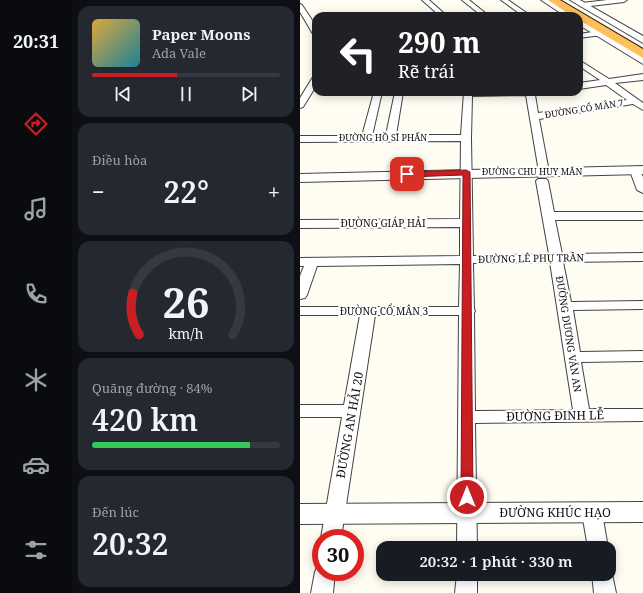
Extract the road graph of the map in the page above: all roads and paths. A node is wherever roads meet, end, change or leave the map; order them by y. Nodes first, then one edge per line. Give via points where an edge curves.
1 (425, 0) edge
2 (465, 0) edge
3 (504, 0) edge
4 (545, 0) edge
5 (552, 0) edge
6 (563, 0) edge
7 (574, 0) edge
8 (624, 0) edge
9 (582, 4) junction
10 (300, 6) edge
11 (439, 12) edge
12 (481, 12) edge
13 (522, 12) edge
14 (564, 12) edge
15 (572, 12) edge
16 (583, 18) edge
17 (583, 23) edge
18 (312, 26) edge
19 (599, 33) junction
20 (583, 35) edge
21 (643, 40) edge
22 (643, 47) edge
23 (643, 54) edge
24 (643, 61) edge
25 (583, 65) edge
26 (643, 77) edge
27 (608, 82) junction
28 (583, 85) edge
29 (312, 86) edge
30 (377, 96) edge
31 (398, 96) edge
32 (468, 96) edge
33 (531, 96) edge
34 (635, 101) junction
35 (300, 105) edge
36 (643, 107) edge
37 (534, 117) junction
38 (366, 138) junction
39 (390, 138) junction
40 (466, 138) junction
41 (300, 139) edge
42 (466, 177) junction
43 (543, 177) junction
44 (300, 178) edge
45 (641, 178) edge
46 (300, 187) edge
47 (550, 216) junction
48 (643, 216) edge
49 (466, 223) junction
50 (300, 224) edge
51 (643, 256) edge
52 (467, 258) junction
53 (556, 258) junction
54 (306, 262) edge
55 (300, 295) edge
56 (643, 305) edge
57 (565, 306) junction
58 (300, 311) edge
59 (368, 311) junction
60 (468, 311) junction
61 (643, 356) edge
62 (572, 357) junction
63 (300, 411) edge
64 (353, 411) junction
65 (643, 415) edge
66 (582, 416) junction
67 (467, 417) junction
68 (643, 512) edge
69 (335, 513) junction
70 (467, 513) junction
71 (592, 513) junction
72 (300, 514) edge
73 (332, 529) edge
74 (467, 541) edge
75 (597, 541) edge
76 (324, 581) edge
77 (466, 581) edge
78 (603, 581) edge
79 (322, 593) edge
80 (466, 593) edge
81 (605, 593) edge

1 - 11 street
2 - 12 street
3 - 13 street
4 - 14 street
5 - 15 highway
6 - 22 highway
7 - 9 street
8 - 9 street
9 - 21 street
10 - 18 street
16 - 23 highway
17 - 19 street
19 - 20 street
19 - 24 street
25 - 27 street
26 - 27 street
27 - 28 street
27 - 34 street
29 - 35 street
30 - 38 street
31 - 39 street
32 - 40 street
33 - 37 street, ĐƯỜNG DƯƠNG VĂN AN
34 - 36 street
34 - 37 street, ĐƯỜNG CỔ MÂN 7
37 - 43 street, ĐƯỜNG DƯƠNG VĂN AN
38 - 39 street, ĐƯỜNG HỒ SĨ PHẤN
38 - 41 street, ĐƯỜNG HỒ SĨ PHẤN
39 - 40 street, ĐƯỜNG HỒ SĨ PHẤN
40 - 42 street
42 - 43 street, ĐƯỜNG CHU HUY MÂN
42 - 44 street, ĐƯỜNG CHU HUY MÂN
42 - 46 street, ĐƯỜNG CHU HUY MÂN
42 - 49 street
43 - 45 street, ĐƯỜNG CHU HUY MÂN
43 - 47 street, ĐƯỜNG DƯƠNG VĂN AN
47 - 48 street
47 - 53 street, ĐƯỜNG DƯƠNG VĂN AN
49 - 50 street, ĐƯỜNG GIÁP HẢI
49 - 52 street
51 - 53 street, ĐƯỜNG LÊ PHỤ TRẦN
52 - 53 street, ĐƯỜNG LÊ PHỤ TRẦN
52 - 54 street, ĐƯỜNG LÊ PHỤ TRẦN
52 - 60 street
53 - 57 street, ĐƯỜNG DƯƠNG VĂN AN
54 - 55 street
56 - 57 street
57 - 62 street, ĐƯỜNG DƯƠNG VĂN AN
58 - 59 street, ĐƯỜNG CỔ MÂN 3
59 - 60 street, ĐƯỜNG CỔ MÂN 3
59 - 64 street, ĐƯỜNG AN HẢI 20
60 - 67 street
61 - 62 street
62 - 66 street, ĐƯỜNG DƯƠNG VĂN AN
63 - 64 street
64 - 69 street, ĐƯỜNG AN HẢI 20
65 - 66 street, ĐƯỜNG ĐINH LỄ
66 - 67 street, ĐƯỜNG ĐINH LỄ
67 - 70 street
68 - 71 street, ĐƯỜNG KHÚC HẠO
69 - 70 street, ĐƯỜNG KHÚC HẠO
69 - 72 street, ĐƯỜNG KHÚC HẠO
69 - 73 street, ĐƯỜNG AN HẢI 20
70 - 71 street, ĐƯỜNG KHÚC HẠO
70 - 74 street
71 - 75 street
76 - 79 street
77 - 80 street
78 - 81 street

